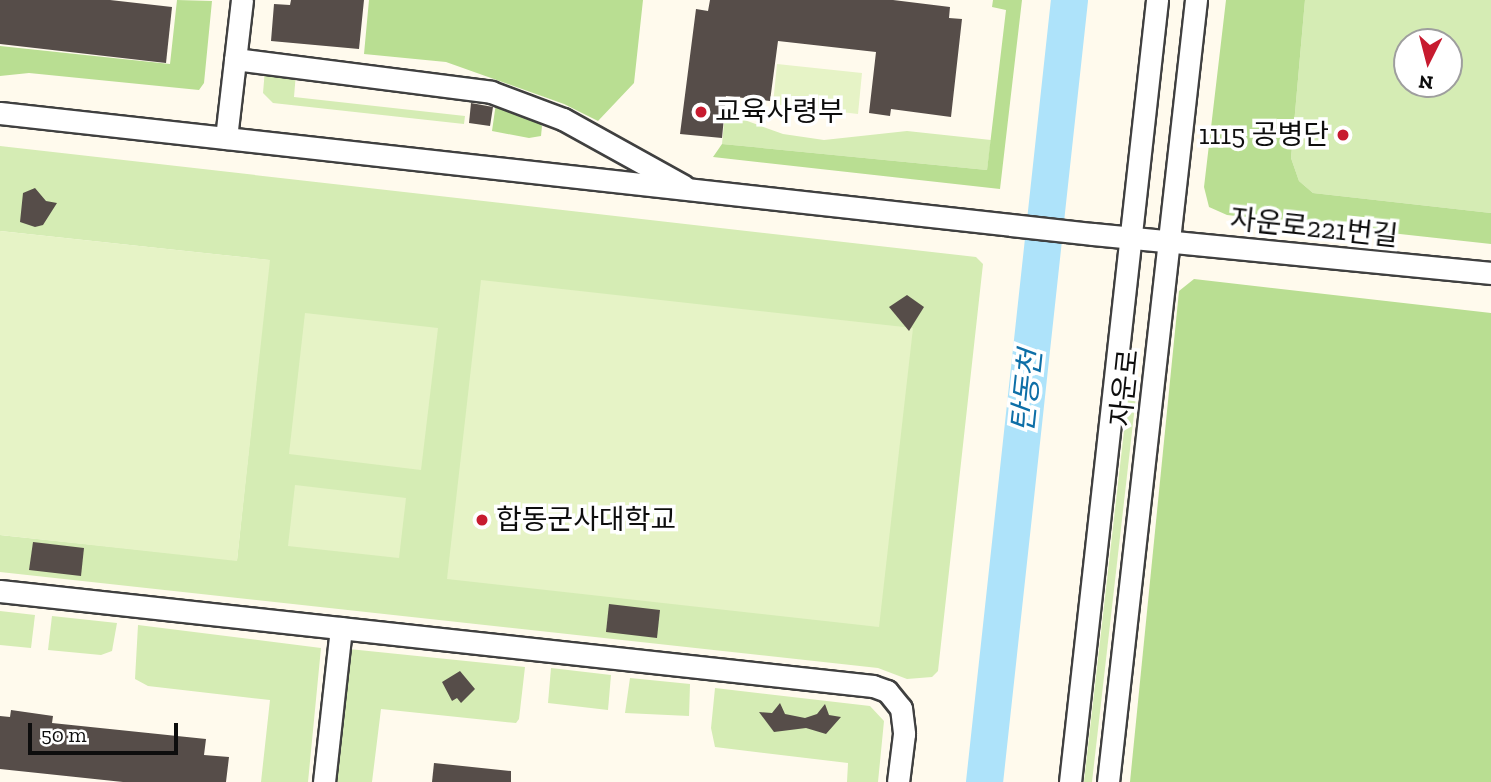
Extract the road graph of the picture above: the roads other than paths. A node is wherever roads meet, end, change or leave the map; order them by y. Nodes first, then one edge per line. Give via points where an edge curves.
1 (242, 0) edge
2 (1157, 0) edge
3 (1196, 0) edge
4 (235, 59) junction
5 (0, 113) edge
6 (226, 138) junction
7 (692, 190) junction
8 (1131, 238) junction
9 (1170, 242) junction
10 (1491, 273) edge
11 (0, 591) edge
12 (341, 628) junction
13 (324, 782) edge
14 (898, 782) edge
15 (1070, 782) edge
16 (1108, 782) edge

1 - 4 street
2 - 8 street, 자운로
3 - 9 street, 자운로
4 - 6 street
4 - 7 street via 491,92 563,119
5 - 6 street, 자운로221번길
6 - 7 street, 자운로221번길
7 - 8 street, 자운로221번길
8 - 9 street, 자운로221번길
8 - 15 street, 자운로
9 - 10 street, 자운로221번길
9 - 16 street, 자운로
11 - 12 street
12 - 13 street
12 - 14 street via 873,686 887,691 901,708 904,734

